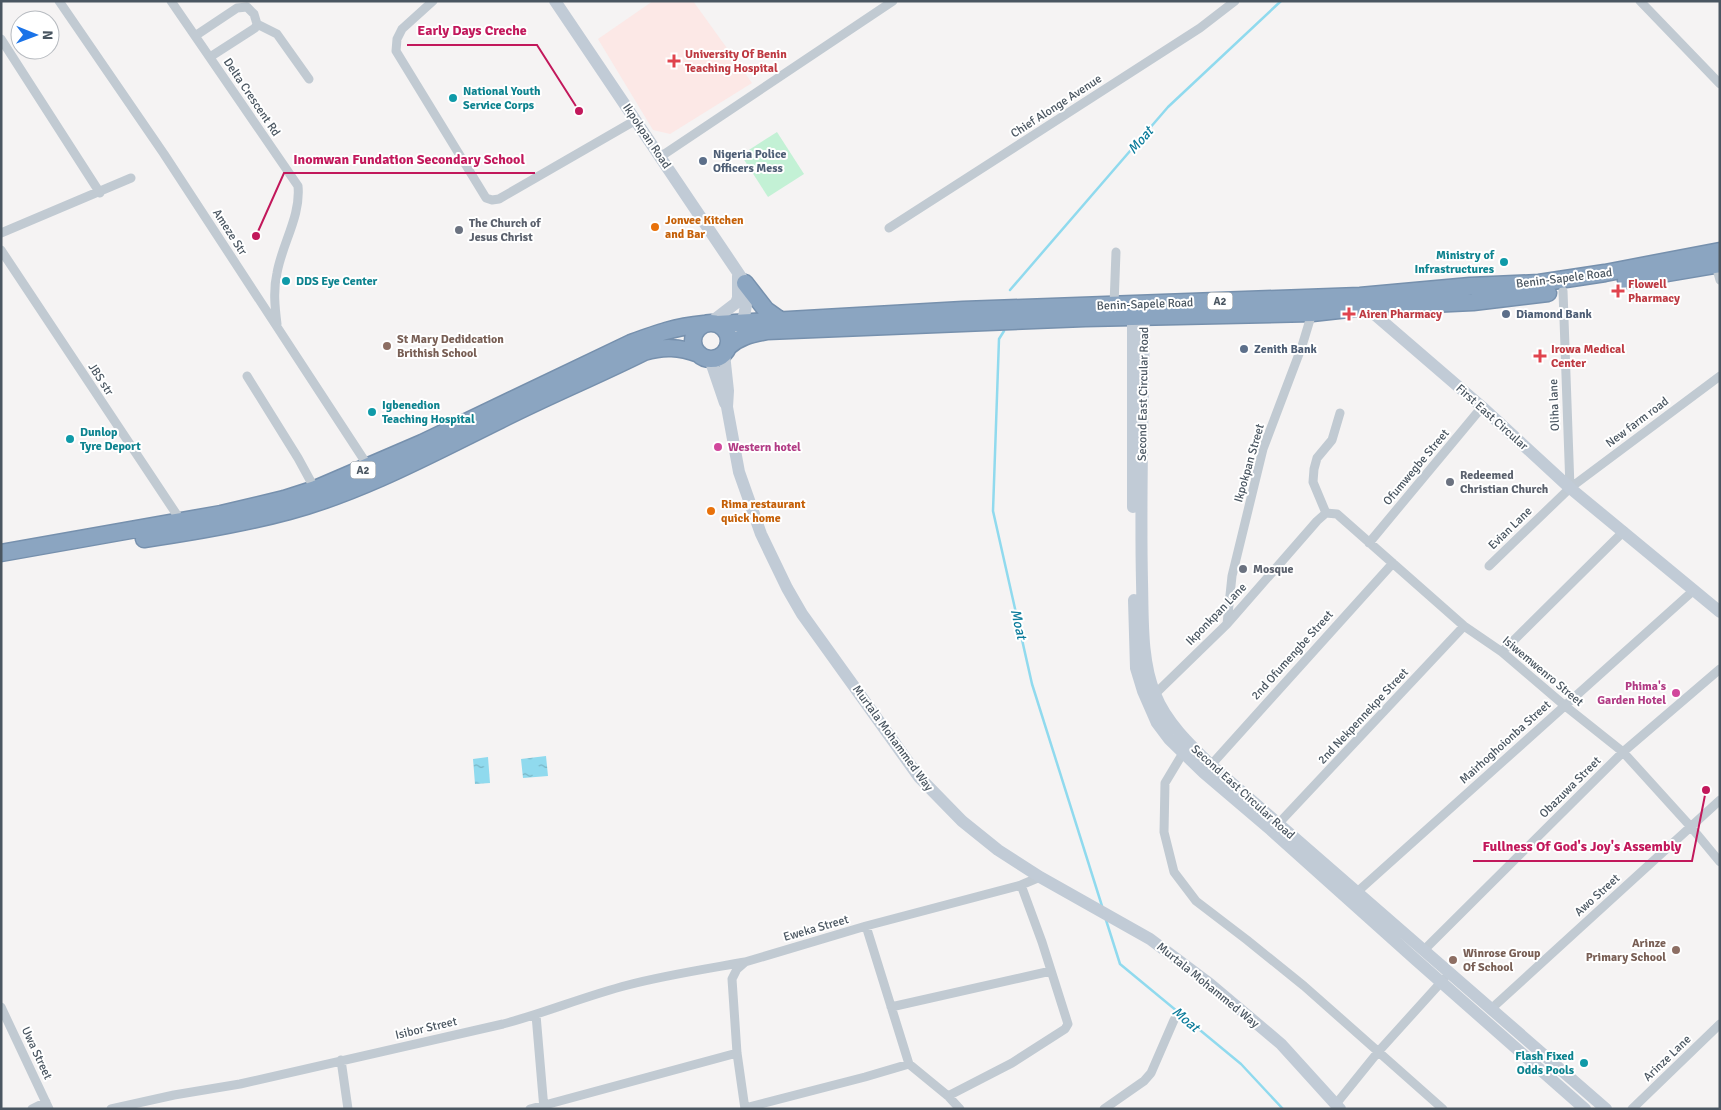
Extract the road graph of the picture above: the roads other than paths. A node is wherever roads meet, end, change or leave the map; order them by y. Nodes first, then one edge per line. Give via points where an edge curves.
1 (59, 1) edge
2 (171, 1) edge
3 (432, 1) edge
4 (555, 1) edge
5 (893, 1) edge
6 (1235, 1) edge
7 (1640, 1) edge
8 (256, 26) junction
9 (195, 36) junction
10 (1, 39) edge
11 (210, 56) junction
12 (309, 79) dead end
13 (1720, 84) edge
14 (636, 120) junction
15 (660, 157) junction
16 (131, 178) dead end
17 (100, 193) junction
18 (889, 228) dead end
19 (1, 233) edge
20 (1, 250) edge
21 (1116, 252) dead end
22 (1719, 265) edge
23 (742, 277) junction
24 (1563, 291) junction
25 (1363, 302) junction
26 (1114, 305) junction
27 (1312, 312) junction
28 (1139, 317) junction
29 (780, 320) junction
30 (743, 322) junction
31 (710, 324) junction
32 (277, 327) junction
33 (719, 351) junction
34 (247, 376) dead end
35 (1720, 376) edge
36 (1482, 407) junction
37 (1340, 413) dead end
38 (372, 473) junction
39 (1570, 488) junction
40 (318, 495) junction
41 (1326, 513) junction
42 (180, 521) junction
43 (1624, 531) junction
44 (1369, 543) junction
45 (1, 553) edge
46 (1, 563) edge
47 (1393, 563) junction
48 (1489, 566) dead end
49 (1694, 590) junction
50 (1720, 612) edge
51 (1227, 624) junction
52 (1464, 626) junction
53 (1502, 652) junction
54 (1720, 669) edge
55 (1155, 694) junction
56 (1564, 705) junction
57 (1623, 752) junction
58 (1183, 753) junction
59 (1210, 764) junction
60 (1720, 800) edge
61 (1279, 824) junction
62 (1691, 827) junction
63 (1720, 862) edge
64 (1040, 877) junction
65 (1021, 885) junction
66 (1356, 893) junction
67 (866, 926) junction
68 (1424, 950) junction
69 (745, 962) junction
70 (1051, 971) junction
71 (1446, 977) junction
72 (1, 1007) edge
73 (891, 1007) junction
74 (1491, 1009) junction
75 (536, 1015) junction
76 (1174, 1020) dead end
77 (1720, 1024) edge
78 (1378, 1052) junction
79 (737, 1053) junction
80 (342, 1060) junction
81 (909, 1064) junction
82 (948, 1096) junction
83 (48, 1105) edge
84 (1338, 1106) edge
85 (544, 1107) edge
86 (745, 1108) edge
87 (32, 1109) edge
88 (111, 1109) edge
89 (348, 1109) edge
90 (530, 1109) edge
91 (960, 1109) edge
92 (1104, 1109) edge
93 (1442, 1109) edge
94 (1585, 1109) edge
95 (1606, 1109) edge
96 (1632, 1109) edge

1 - 32 street, Ameze Str
2 - 9 street, Delta Crescent Rd
3 - 14 street via 402,29 396,51 486,198 499,199
4 - 14 main road, Ikpokpan Road
5 - 15 street
6 - 18 street, Chief Alonge Avenue via 1192,33
7 - 13 street
8 - 9 street via 254,14 243,6
8 - 11 street
8 - 12 street via 277,34
9 - 11 street, Delta Crescent Rd
10 - 17 street
11 - 32 street, Delta Crescent Rd via 298,186 296,213 276,274
14 - 15 main road, Ikpokpan Road
15 - 23 main road, Ikpokpan Road
16 - 17 street
17 - 19 street
20 - 42 street, JBS str
21 - 26 street
22 - 24 highway, Benin-Sapele Road / A2
22 - 25 highway, Benin-Sapele Road / A2 via 1605,273 1539,283 1470,286
23 - 29 highway via 766,310
23 - 30 main road via 747,296
23 - 31 main road via 736,303
24 - 25 highway, Benin-Sapele Road / A2 via 1473,302
24 - 39 street, Oliha lane
25 - 26 highway, Benin-Sapele Road / A2
25 - 27 highway, Benin-Sapele Road / A2
25 - 36 main road, First East Circular
26 - 29 highway, Benin-Sapele Road / A2
27 - 28 highway, Benin-Sapele Road / A2
27 - 51 street, Ikpokpan Street via 1263,449 1232,576
28 - 33 highway, Benin-Sapele Road / A2 via 767,331 745,336
28 - 55 main road, Second East Circular Road via 1143,609 1147,669
28 - 58 main road, Second East Circular Road via 1133,544 1136,668 1157,723
29 - 30 highway, Benin-Sapele Road / A2
30 - 31 highway, Benin-Sapele Road / A2
30 - 33 main road
31 - 33 highway via 726,331 728,336
31 - 33 highway via 695,332 695,350
31 - 38 highway, A2 via 662,331 631,343
32 - 38 street, Ameze Str
33 - 38 highway, A2 via 661,347 644,352 440,450
33 - 64 main road, Murtala Mohammed Way via 728,390 727,407 739,472 761,534 802,614 924,783 962,822
34 - 40 street
35 - 39 street, New farm road
36 - 39 main road, First East Circular
36 - 44 street, Ofumwegbe Street
37 - 41 street via 1332,440 1314,469 1313,482
38 - 40 highway, A2 via 340,494
39 - 43 main road, First East Circular
39 - 48 street, Evian Lane
40 - 42 highway, A2
40 - 46 highway, A2 via 289,511 227,525
41 - 44 street, Isiwemwenro Street via 1337,514
41 - 51 street, Ikponkpan Lane
42 - 45 highway, A2
43 - 49 main road, First East Circular
43 - 53 street
44 - 47 street, Isiwemwenro Street
47 - 52 street, Isiwemwenro Street
47 - 59 street, 2nd Ofumengbe Street
49 - 50 main road, First East Circular
49 - 56 street, Mairhoghoionba Street
51 - 55 street, Ikponkpan Lane
52 - 53 street, Isiwemwenro Street
52 - 61 street, 2nd Nekpennekpe Street
53 - 56 street, Isiwemwenro Street
54 - 57 street, Obazuwa Street
55 - 59 main road, Second East Circular Road via 1166,716
56 - 57 street, Isiwemwenro Street
56 - 66 street, Mairhoghoionba Street
57 - 62 street, Isiwemwenro Street
57 - 68 street, Obazuwa Street
58 - 71 main road, Second East Circular Road
58 - 78 street via 1165,783 1164,832 1174,872 1196,901 1304,986
59 - 61 main road, Second East Circular Road
60 - 62 street, Awo Street
61 - 66 main road, Second East Circular Road
62 - 63 street, Isiwemwenro Street
62 - 74 street, Awo Street
64 - 65 street, Eweka Street
64 - 84 main road, Murtala Mohammed Way via 1150,939 1210,984 1281,1044
65 - 67 street, Eweka Street
65 - 70 street
66 - 68 main road, Second East Circular Road
67 - 69 street, Eweka Street
67 - 73 street
68 - 71 main road, Second East Circular Road
69 - 75 street, Isibor Street via 629,985
69 - 79 street via 732,979
70 - 73 street
70 - 82 street via 1067,1027 1012,1062
71 - 74 main road, Second East Circular Road
71 - 78 street
71 - 94 main road, Second East Circular Road
72 - 83 street, Uwa Street
73 - 81 street
74 - 95 main road, Second East Circular Road
75 - 80 street, Isibor Street
75 - 85 street
76 - 92 street via 1151,1074
77 - 96 street, Arinze Lane
78 - 84 street
78 - 93 street
79 - 85 street
79 - 86 street
80 - 88 street, Isibor Street
80 - 89 street
81 - 82 street
81 - 86 street
82 - 91 street
83 - 87 street
85 - 90 street

